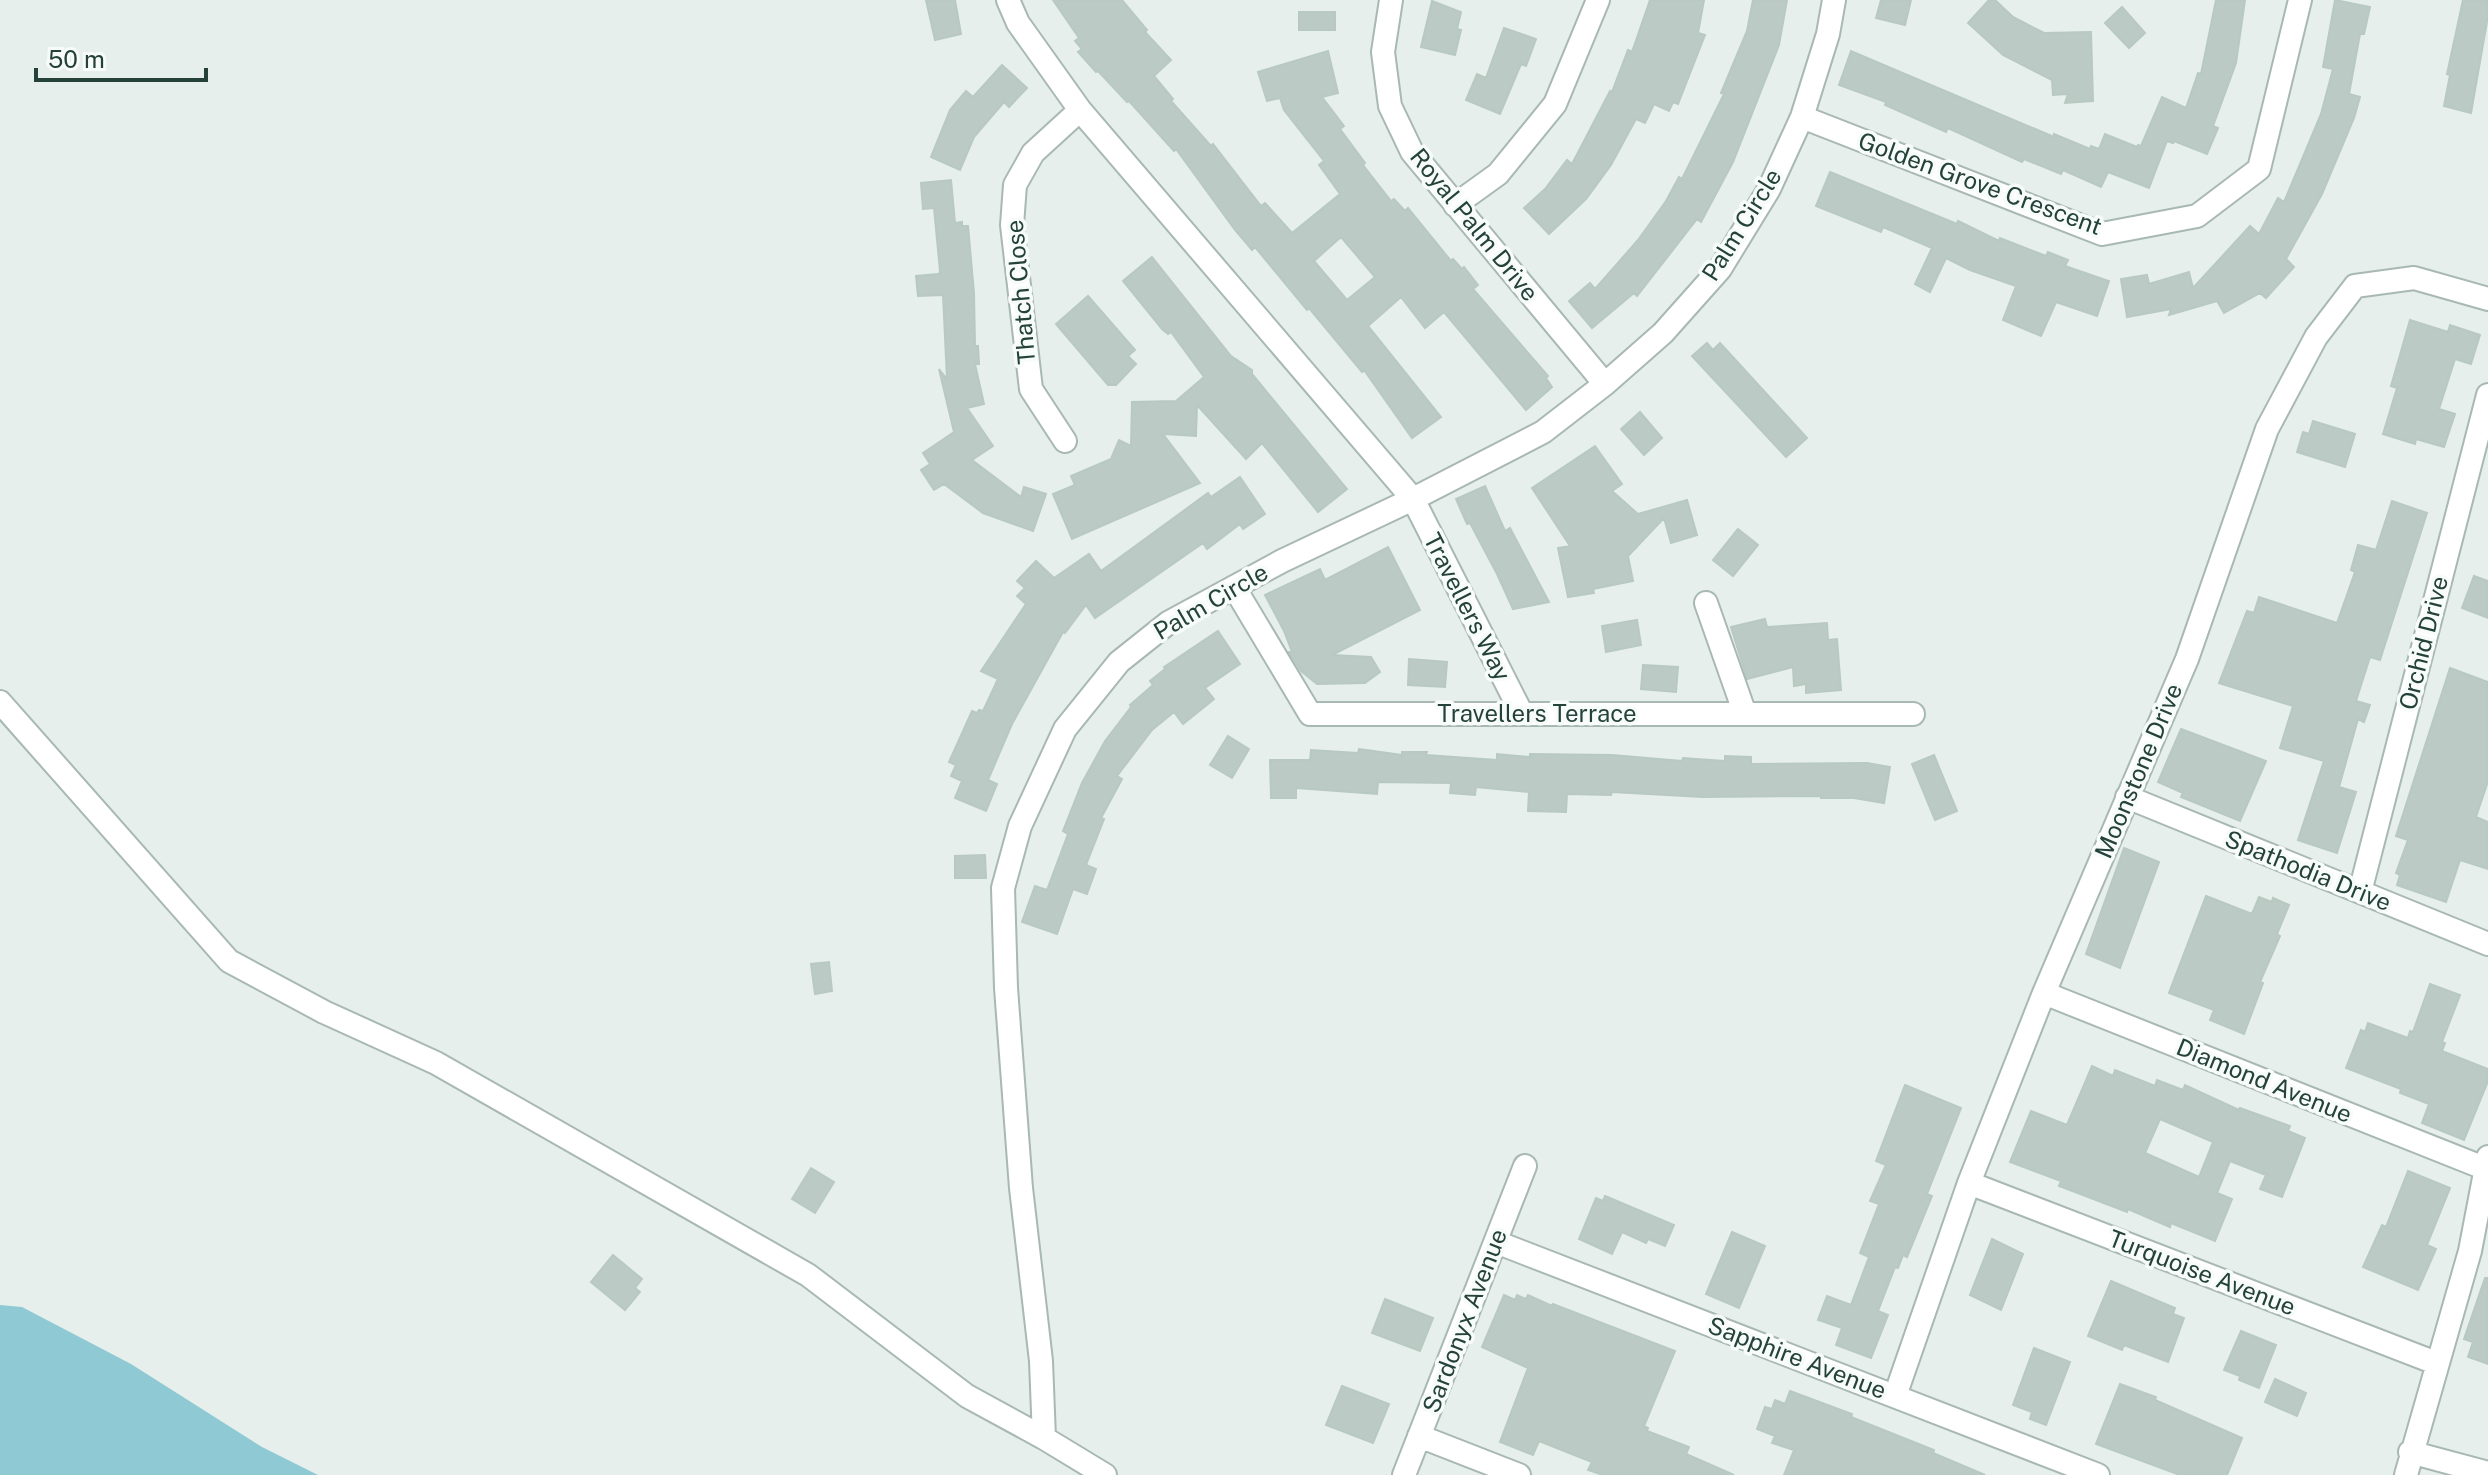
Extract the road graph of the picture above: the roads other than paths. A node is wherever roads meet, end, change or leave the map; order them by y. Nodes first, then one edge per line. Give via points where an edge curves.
1 (1008, 0) edge
2 (1391, 0) edge
3 (1598, 0) edge
4 (1834, 0) edge
5 (2300, 0) edge
6 (1080, 110) junction
7 (1802, 117) junction
8 (1455, 205) junction
9 (2488, 299) edge
10 (1605, 384) junction
11 (2488, 395) edge
12 (1065, 441) dead end
13 (1413, 499) junction
14 (1234, 587) junction
15 (1706, 603) dead end
16 (0, 702) edge
17 (1522, 714) junction
18 (1745, 714) junction
19 (1913, 714) dead end
20 (2127, 797) junction
21 (2360, 892) junction
22 (2488, 944) edge
23 (2044, 993) junction
24 (2486, 1162) edge
25 (1525, 1166) dead end
26 (1969, 1183) junction
27 (1496, 1242) junction
28 (2479, 1254) edge
29 (2436, 1363) junction
30 (1895, 1396) junction
31 (1419, 1436) junction
32 (1044, 1438) junction
33 (2410, 1452) junction
34 (2488, 1473) edge
35 (1105, 1475) edge
36 (1404, 1475) edge
37 (1519, 1475) edge
38 (2098, 1475) edge
39 (2406, 1475) edge

1 - 6 street via 1018,23
2 - 8 street, Royal Palm Drive via 1383,52 1390,106 1412,152
3 - 8 street via 1555,104 1498,174
4 - 7 street, Palm Circle
5 - 7 street, Golden Grove Crescent via 2259,169 2197,216 2102,234
6 - 12 street, Thatch Close via 1033,153 1015,185 1012,225 1031,389
6 - 13 street
7 - 10 street, Palm Circle via 1769,189 1720,269 1663,333
8 - 10 street, Royal Palm Drive
9 - 20 street, Moonstone Drive via 2414,278 2355,286 2316,337 2267,429 2187,659
10 - 13 street, Palm Circle via 1543,432
11 - 21 street, Orchid Drive
13 - 14 street, Palm Circle
13 - 17 street, Travellers Way
14 - 17 street, Travellers Terrace via 1310,714
14 - 32 street, Palm Circle via 1168,623 1119,662 1065,729 1020,826 1003,888 1006,988
15 - 18 street
16 - 32 street via 229,961 436,1063 808,1275 967,1396
17 - 18 street, Travellers Terrace
18 - 19 street, Travellers Terrace
20 - 21 street, Spathodia Drive
20 - 23 street, Moonstone Drive
21 - 22 street, Spathodia Drive
23 - 24 street, Diamond Avenue
23 - 26 street, Moonstone Drive
24 - 28 street
25 - 27 street, Sardonyx Avenue
26 - 29 street, Turquoise Avenue
26 - 30 street, Moonstone Drive
27 - 30 street, Sapphire Avenue
27 - 31 street, Sardonyx Avenue
28 - 29 street
29 - 33 street
30 - 38 street, Sapphire Avenue
31 - 36 street, Sardonyx Avenue
31 - 37 street
32 - 35 street
33 - 34 street
33 - 39 street

